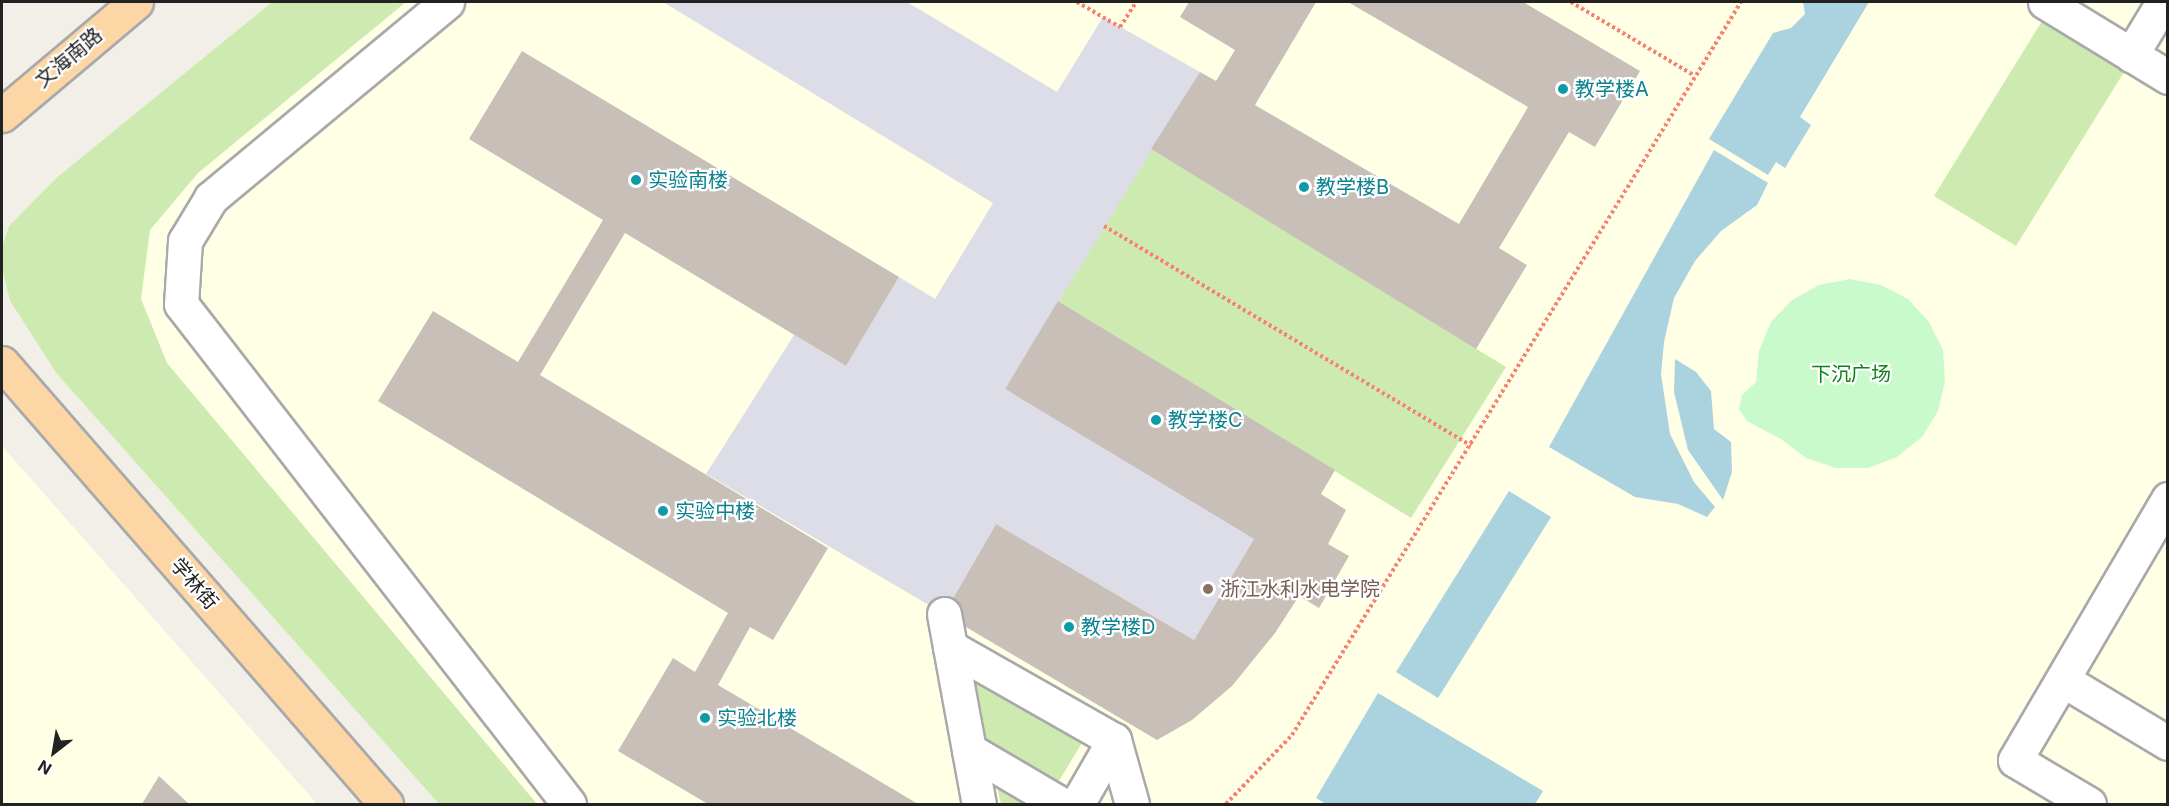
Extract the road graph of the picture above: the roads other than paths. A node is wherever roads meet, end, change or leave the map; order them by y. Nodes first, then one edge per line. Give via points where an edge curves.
1 (136, 2) edge
2 (447, 2) edge
3 (2163, 2) edge
4 (2059, 5) edge
5 (2131, 55) junction
6 (2168, 77) edge
7 (2, 115) edge
8 (2, 363) edge
9 (2168, 499) edge
10 (944, 614) dead end
11 (950, 647) junction
12 (2062, 680) junction
13 (1114, 740) junction
14 (2168, 743) edge
15 (969, 750) junction
16 (386, 804) edge
17 (569, 804) edge
18 (979, 804) edge
19 (1061, 804) edge
20 (1077, 804) edge
21 (1132, 804) edge
22 (2089, 804) edge

1 - 7 main road, 文海南路
2 - 17 street via 211,198 184,241 181,304
3 - 5 street
4 - 5 street
5 - 6 street
8 - 16 main road, 学林街
9 - 12 street
10 - 11 street
11 - 13 street
11 - 15 street
12 - 14 street
12 - 22 street via 2015,760
13 - 20 street
13 - 21 street
15 - 18 street
15 - 19 street

